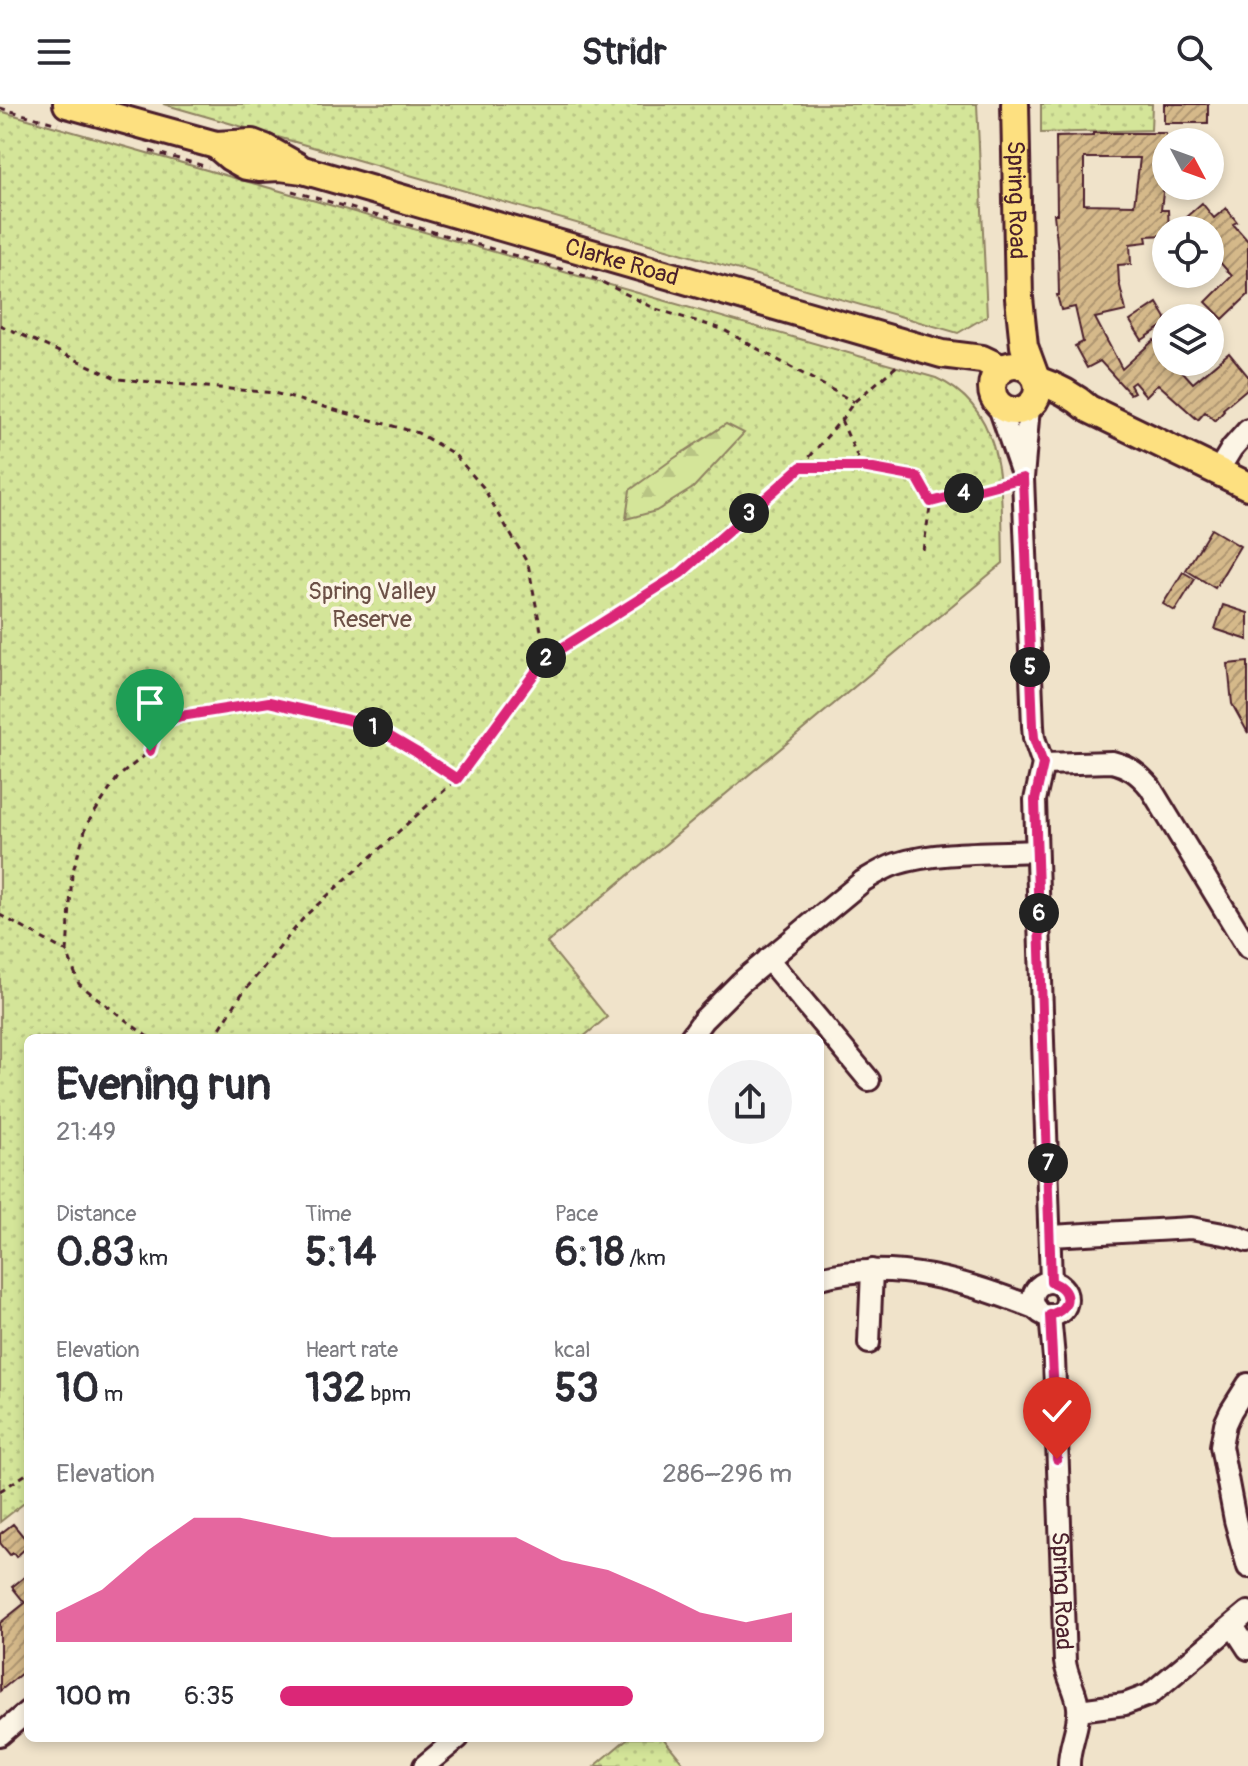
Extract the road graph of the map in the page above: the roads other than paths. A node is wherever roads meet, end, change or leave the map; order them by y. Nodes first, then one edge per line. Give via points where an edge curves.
1 (1015, 104) edge
2 (64, 115) edge
3 (1019, 298) junction
4 (931, 351) junction
5 (1004, 368) junction
6 (1033, 392) junction
7 (996, 401) junction
8 (1248, 430) edge
9 (1218, 471) junction
10 (1023, 478) junction
11 (1248, 486) edge
12 (1043, 764) junction
13 (1036, 851) junction
14 (1248, 948) edge
15 (768, 959) junction
16 (693, 1034) edge
17 (869, 1080) dead end
18 (1051, 1236) junction
19 (1248, 1241) edge
20 (872, 1270) junction
21 (824, 1277) edge
22 (1044, 1285) junction
23 (987, 1289) junction
24 (1044, 1312) junction
25 (869, 1343) dead end
26 (1248, 1384) edge
27 (1248, 1567) edge
28 (1240, 1619) edge
29 (1248, 1649) edge
30 (1079, 1710) junction
31 (24, 1714) edge
32 (0, 1735) edge
33 (453, 1742) edge
34 (424, 1766) edge
35 (1069, 1766) edge

1 - 3 main road, Spring Road
2 - 4 main road, Clarke Road via 230,157 246,166 280,167 297,180
3 - 5 main road, Spring Road
3 - 6 main road, Spring Road
4 - 5 main road, Clarke Road
4 - 7 main road, Clarke Road
5 - 6 main road via 1023,366
5 - 7 main road via 994,379
6 - 7 main road via 1013,411
6 - 9 main road via 1055,386 1089,409
6 - 10 street, Spring Road
7 - 10 street, Spring Road
8 - 9 street
9 - 11 main road
10 - 12 street, Spring Road via 1033,726
12 - 13 street, Spring Road via 1035,800
12 - 14 street via 1112,762 1137,773
13 - 15 street via 894,864 863,881
13 - 18 street, Spring Road
15 - 16 street
15 - 17 street
18 - 19 street via 1191,1228
18 - 22 street, Spring Road
20 - 21 street
20 - 23 street
20 - 25 street
22 - 23 street
22 - 24 street via 1034,1292 1033,1301
22 - 24 street via 1061,1286 1066,1296 1061,1311
23 - 24 street
24 - 30 street, Spring Road via 1054,1358 1065,1662
26 - 27 street via 1225,1424 1221,1446
28 - 29 street
28 - 30 street via 1149,1695
30 - 35 street
31 - 32 street
33 - 34 street

